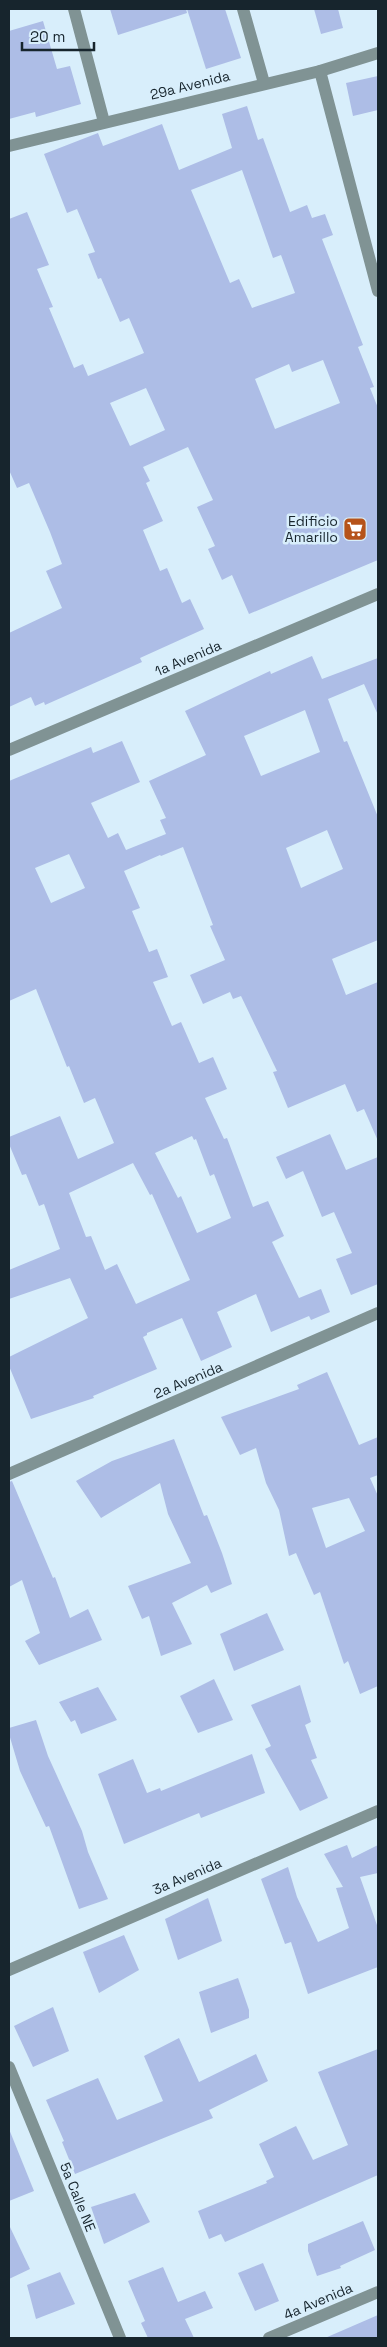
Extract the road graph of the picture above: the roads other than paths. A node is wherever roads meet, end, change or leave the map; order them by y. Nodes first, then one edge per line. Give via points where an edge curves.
1 (74, 9) edge
2 (243, 9) edge
3 (378, 53) edge
4 (320, 71) junction
5 (264, 83) junction
6 (104, 122) junction
7 (9, 146) edge
8 (378, 292) edge
9 (378, 594) edge
10 (9, 750) edge
11 (378, 1313) edge
12 (9, 1474) edge
13 (378, 1811) edge
14 (9, 1970) edge
15 (9, 2067) edge
16 (378, 2292) edge
17 (120, 2338) edge
18 (269, 2338) edge

1 - 6 street
2 - 5 street
3 - 4 street, 29a Avenida
4 - 5 street, 29a Avenida
4 - 8 street
5 - 6 street, 29a Avenida
6 - 7 street, 29a Avenida
9 - 10 street, 1a Avenida
11 - 12 street, 2a Avenida
13 - 14 street, 3a Avenida
15 - 17 street, 5a Calle NE
16 - 18 street, 4a Avenida

